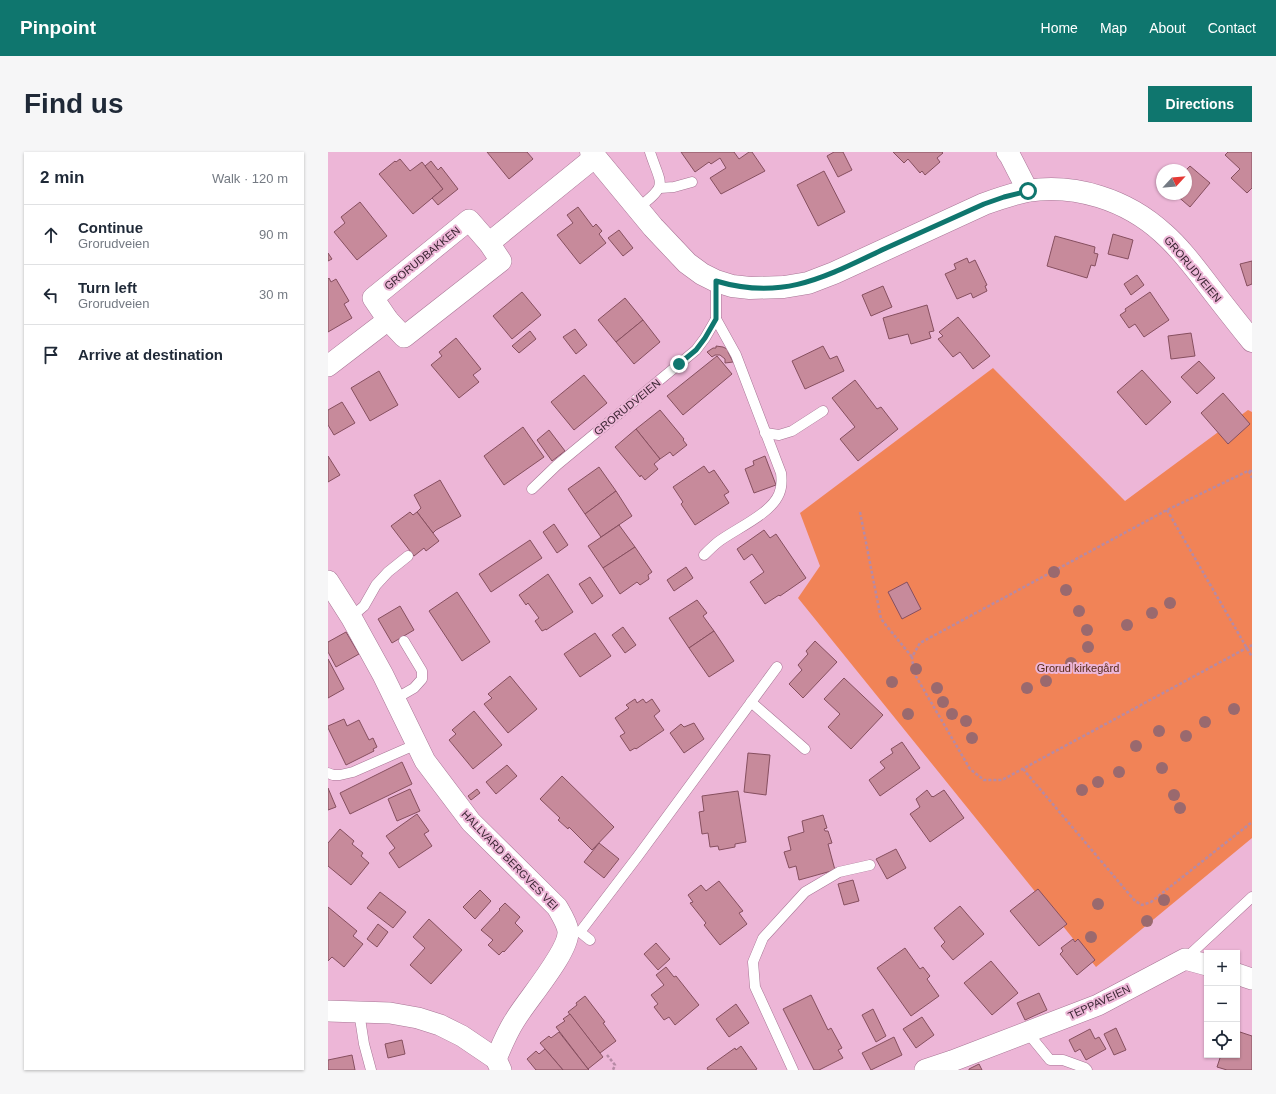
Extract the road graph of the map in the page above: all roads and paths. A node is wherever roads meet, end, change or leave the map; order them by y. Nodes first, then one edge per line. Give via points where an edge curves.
1 (650, 152) edge
2 (1007, 152) edge
3 (593, 155) edge
4 (692, 182) dead end
5 (660, 188) junction
6 (1028, 191) junction
7 (638, 208) junction
8 (489, 243) junction
9 (716, 281) junction
10 (716, 319) junction
11 (388, 320) junction
12 (1252, 341) edge
13 (328, 366) edge
14 (823, 411) dead end
15 (765, 433) junction
16 (1250, 471) edge
17 (1252, 478) edge
18 (532, 489) dead end
19 (1167, 510) junction
20 (860, 512) dead end
21 (704, 555) dead end
22 (408, 556) dead end
23 (328, 581) edge
24 (351, 616) junction
25 (404, 641) dead end
26 (1252, 645) edge
27 (1248, 648) junction
28 (912, 657) junction
29 (1252, 657) edge
30 (777, 667) dead end
31 (395, 699) junction
32 (751, 702) junction
33 (417, 744) junction
34 (805, 749) dead end
35 (1023, 769) junction
36 (328, 773) edge
37 (1252, 822) edge
38 (870, 864) dead end
39 (1252, 897) edge
40 (574, 932) junction
41 (590, 940) dead end
42 (1185, 959) junction
43 (1204, 964) edge
44 (1240, 975) edge
45 (1252, 979) edge
46 (328, 1011) edge
47 (359, 1012) junction
48 (1027, 1032) junction
49 (607, 1055) dead end
50 (499, 1064) edge
51 (371, 1070) edge
52 (614, 1070) edge
53 (793, 1070) edge
54 (925, 1070) edge
55 (1087, 1070) edge

1 - 5 lane via 659,174
2 - 6 street
3 - 7 street, GRORUDVEIEN
3 - 8 street
4 - 5 lane
5 - 7 lane
6 - 9 street, GRORUDVEIEN via 984,204 834,273 808,282 784,287 758,288 732,286
6 - 12 street, GRORUDVEIEN via 1065,190 1084,193 1125,206 1144,217 1163,232 1183,254
7 - 9 street, GRORUDVEIEN via 687,263
8 - 11 street, GRORUDBAKKEN via 501,261 404,337
8 - 11 street, GRORUDBAKKEN via 469,220 373,298
9 - 10 lane
10 - 15 lane via 736,355
10 - 18 lane, GRORUDVEIEN via 696,350 557,465
11 - 13 street
14 - 15 lane via 792,432 779,435
15 - 21 lane via 781,473 779,496 757,517 717,542
16 - 17 path
16 - 19 path
19 - 27 path
19 - 28 path via 920,643
20 - 28 path via 881,619
22 - 24 lane via 388,572 376,585 364,606
23 - 24 street, HALLVARD BERGVES VEI
24 - 31 street, HALLVARD BERGVES VEI
25 - 31 lane via 422,671 422,679 414,688
26 - 27 path
27 - 29 path
27 - 35 path
28 - 35 path via 914,673 970,769 984,780 1002,780
30 - 32 lane
31 - 33 street, HALLVARD BERGVES VEI
32 - 34 lane
32 - 40 lane via 638,856
33 - 36 lane via 353,772 340,775
33 - 40 street, HALLVARD BERGVES VEI via 426,761 471,822 557,906
35 - 37 path via 1135,901 1142,905 1151,902
38 - 53 lane via 839,872 805,892 763,938 753,962 754,987
39 - 42 lane, TEPPAVEIEN
40 - 41 lane
40 - 50 street via 515,1019 504,1039
42 - 43 street
42 - 48 street, TEPPAVEIEN via 1098,1005
44 - 45 street
46 - 47 street
47 - 50 street via 390,1013 440,1025 462,1036
47 - 51 lane
48 - 54 street, TEPPAVEIEN
48 - 55 lane via 1050,1060 1063,1060
49 - 52 path via 615,1066

